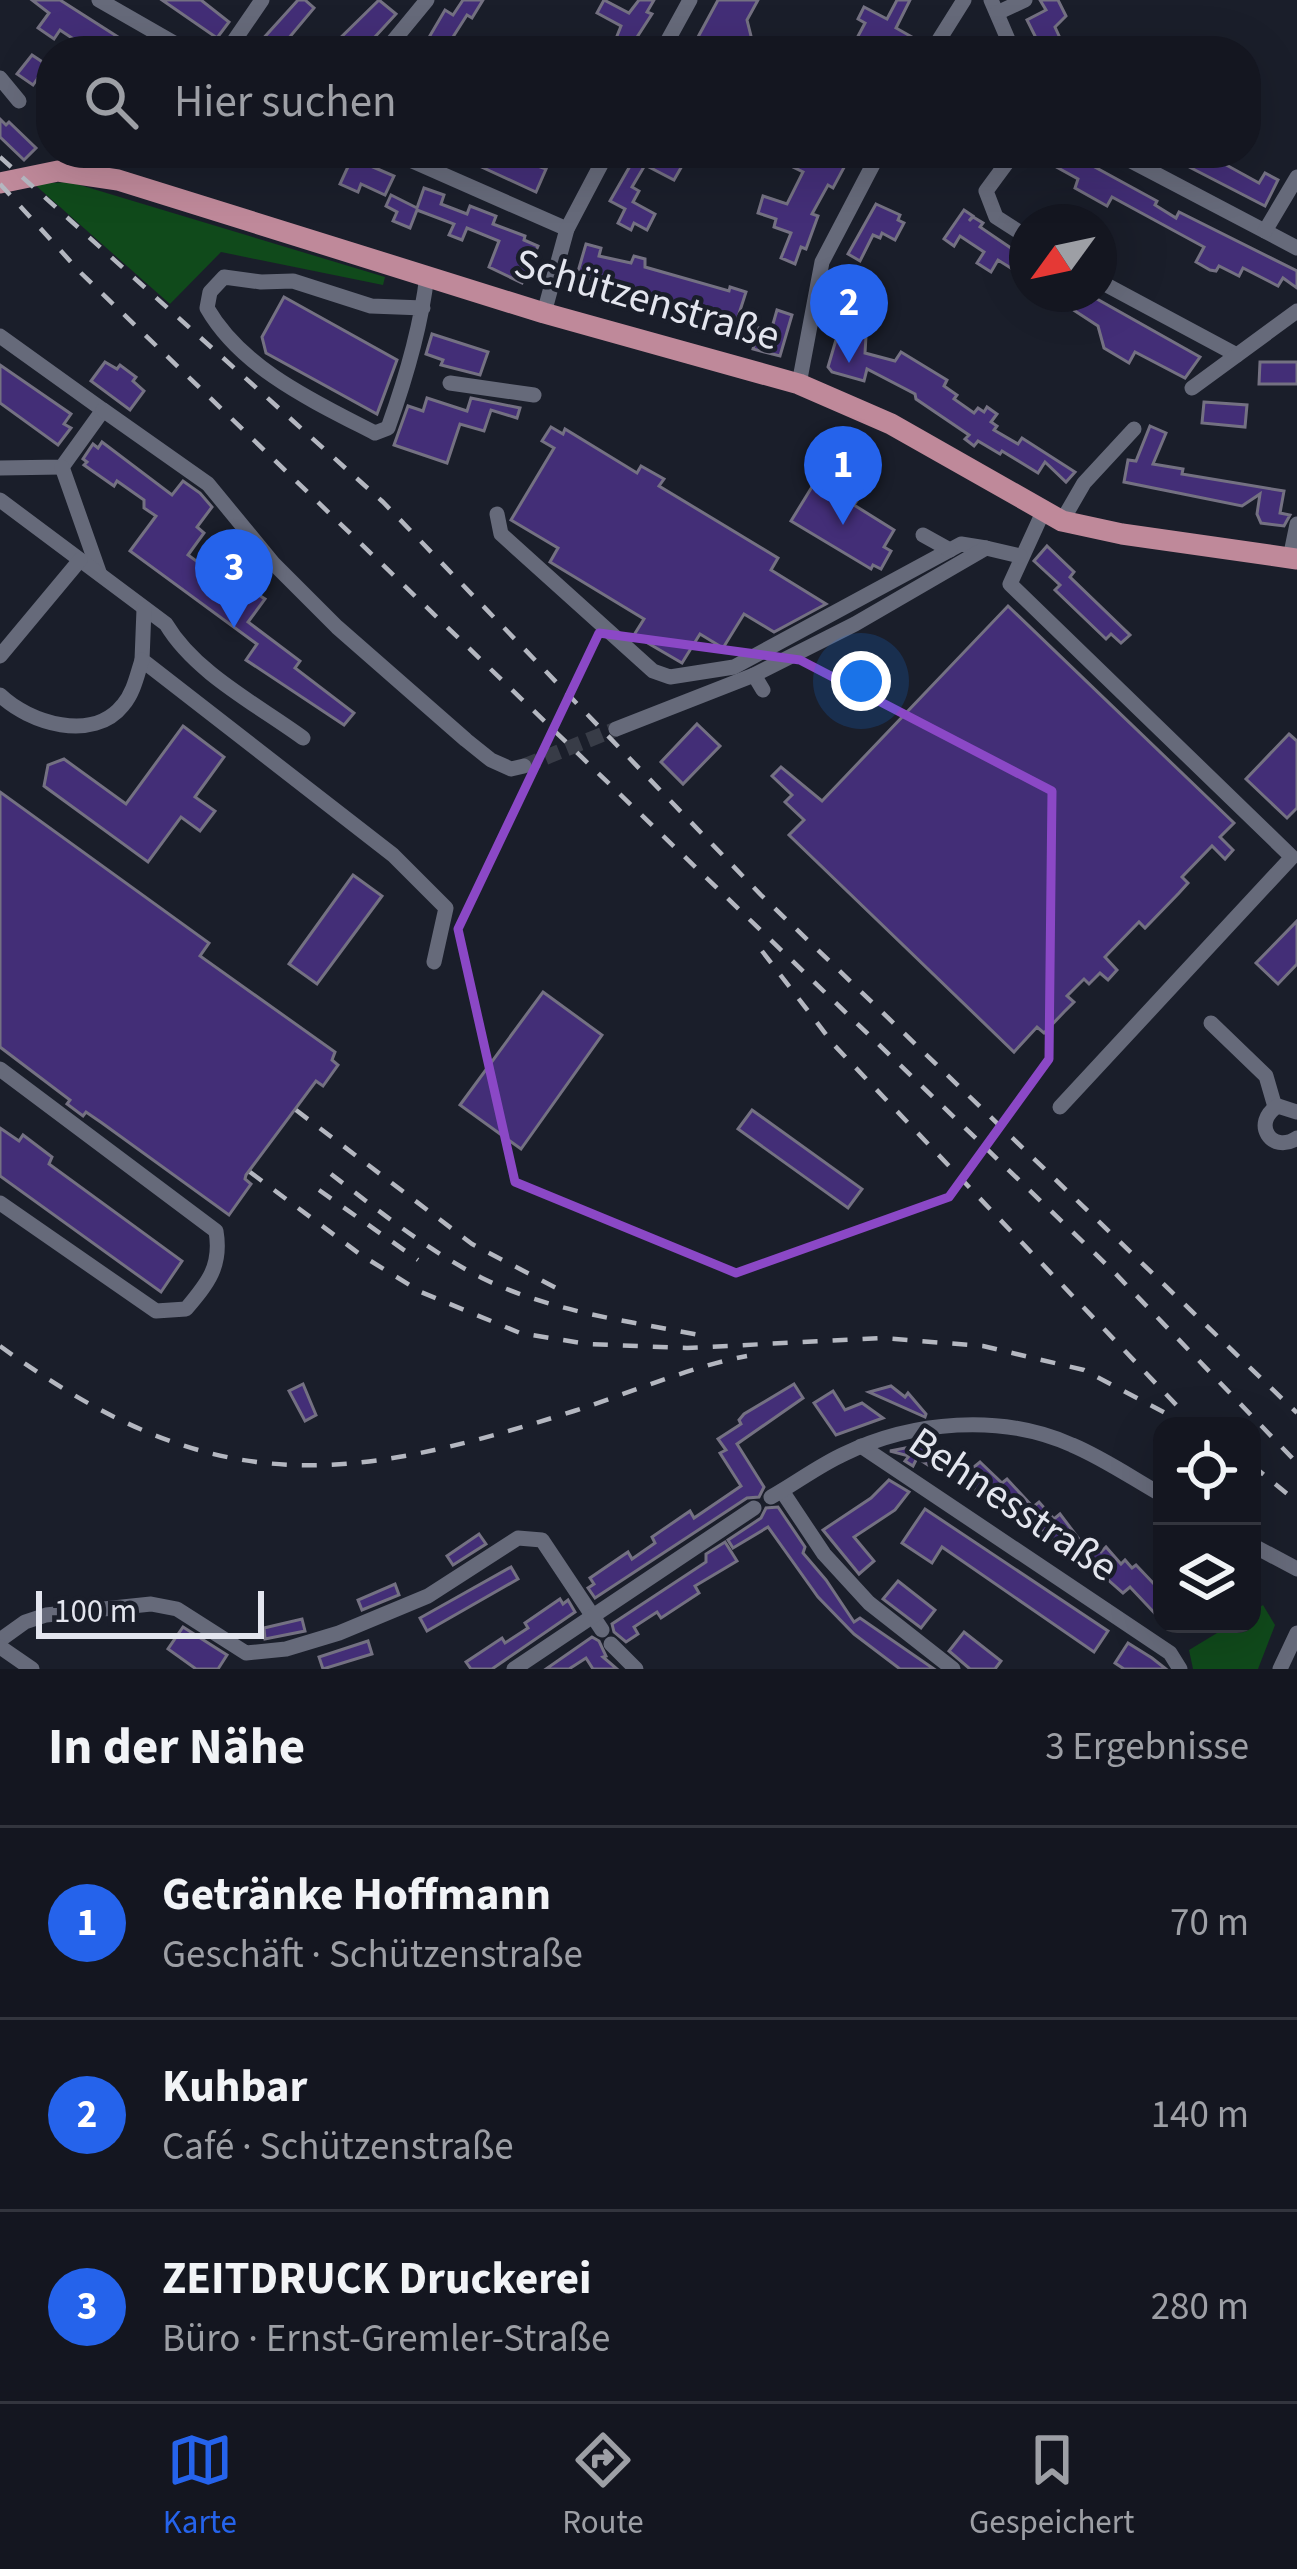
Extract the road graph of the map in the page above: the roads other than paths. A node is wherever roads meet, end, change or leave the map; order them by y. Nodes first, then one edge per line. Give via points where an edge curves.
1 (99, 0) edge
2 (262, 0) edge
3 (427, 0) edge
4 (690, 0) edge
5 (964, 0) edge
6 (1024, 0) edge
7 (994, 6) edge
8 (162, 36) edge
9 (237, 36) edge
10 (397, 36) edge
11 (670, 36) edge
12 (941, 36) edge
13 (1007, 36) edge
14 (0, 78) edge
15 (20, 101) dead end
16 (428, 168) edge
17 (600, 168) edge
18 (871, 168) edge
19 (1003, 168) edge
20 (1145, 168) edge
21 (1297, 177) edge
22 (0, 183) edge
23 (1009, 226) edge
24 (567, 229) junction
25 (1265, 231) junction
26 (1297, 248) edge
27 (427, 274) junction
28 (1117, 291) edge
29 (423, 308) junction
30 (1297, 311) edge
31 (544, 313) junction
32 (0, 336) edge
33 (1237, 355) junction
34 (450, 383) dead end
35 (799, 384) junction
36 (1192, 388) dead end
37 (534, 395) dead end
38 (103, 410) junction
39 (1134, 428) dead end
40 (62, 467) junction
41 (0, 468) edge
42 (0, 500) edge
43 (497, 514) dead end
44 (1053, 516) junction
45 (1297, 524) edge
46 (923, 535) dead end
47 (986, 548) junction
48 (950, 550) junction
49 (1020, 556) junction
50 (1293, 559) edge
51 (80, 560) junction
52 (99, 574) junction
53 (144, 609) junction
54 (0, 656) edge
55 (142, 660) junction
56 (0, 695) edge
57 (616, 729) tunnel mouth
58 (303, 738) dead end
59 (524, 766) tunnel mouth
60 (1295, 857) edge
61 (434, 962) dead end
62 (1211, 1023) dead end
63 (0, 1069) edge
64 (1060, 1106) dead end
65 (1275, 1107) junction
66 (1297, 1112) edge
67 (1296, 1142) edge
68 (0, 1202) edge
69 (861, 1446) junction
70 (1153, 1490) edge
71 (754, 1508) dead end
72 (1261, 1549) edge
73 (1297, 1569) edge
74 (593, 1615) junction
75 (1297, 1633) edge
76 (0, 1644) edge
77 (32, 1669) edge
78 (514, 1669) edge
79 (636, 1669) edge
80 (953, 1669) edge
81 (1180, 1669) edge
82 (1280, 1669) edge

1 - 8 street
2 - 9 street
3 - 10 street
4 - 11 street
5 - 12 street
6 - 7 street
7 - 13 street
14 - 15 street
16 - 24 street
17 - 24 street
18 - 35 street via 822,262
19 - 23 street via 986,191 996,218
20 - 25 street
21 - 25 street
22 - 27 main road, Schützenstraße via 58,171 104,177
24 - 31 street
25 - 26 street
27 - 29 street
27 - 31 main road, Schützenstraße
28 - 33 street
29 - 29 street via 388,428 375,433 269,372 207,308 224,277 293,281 371,306
30 - 33 street
31 - 35 main road, Schützenstraße
32 - 38 street
33 - 36 street
34 - 37 street
35 - 44 main road, Schützenstraße via 891,424
38 - 40 street
38 - 59 street via 208,484 337,627 466,740 511,770
39 - 44 street
40 - 41 street
40 - 52 street
42 - 51 street
43 - 48 street via 501,534 653,671 670,676 734,668
44 - 49 street
44 - 50 main road, Schützenstraße
45 - 50 street
46 - 48 street
47 - 48 street
47 - 49 street
47 - 57 street via 759,683
49 - 60 street via 1010,584
51 - 52 street
51 - 54 street
52 - 53 street
53 - 55 street
53 - 58 street via 196,660
55 - 56 street via 123,706 94,724 47,721
55 - 61 street via 393,855 446,908
60 - 64 street
62 - 65 street via 1266,1076
63 - 68 street via 217,1232 220,1255 186,1309 156,1311
65 - 66 street
65 - 67 street via 1265,1133 1279,1144
69 - 70 street via 932,1426 1004,1426 1070,1444
69 - 80 street via 776,1494 869,1604
69 - 81 street, Behnesstraße via 1169,1653
71 - 74 street
72 - 73 street
74 - 76 street via 542,1540 518,1538 428,1596 286,1649 246,1653 177,1609 151,1604 46,1615
74 - 78 street
74 - 79 street
75 - 82 street
76 - 77 street

